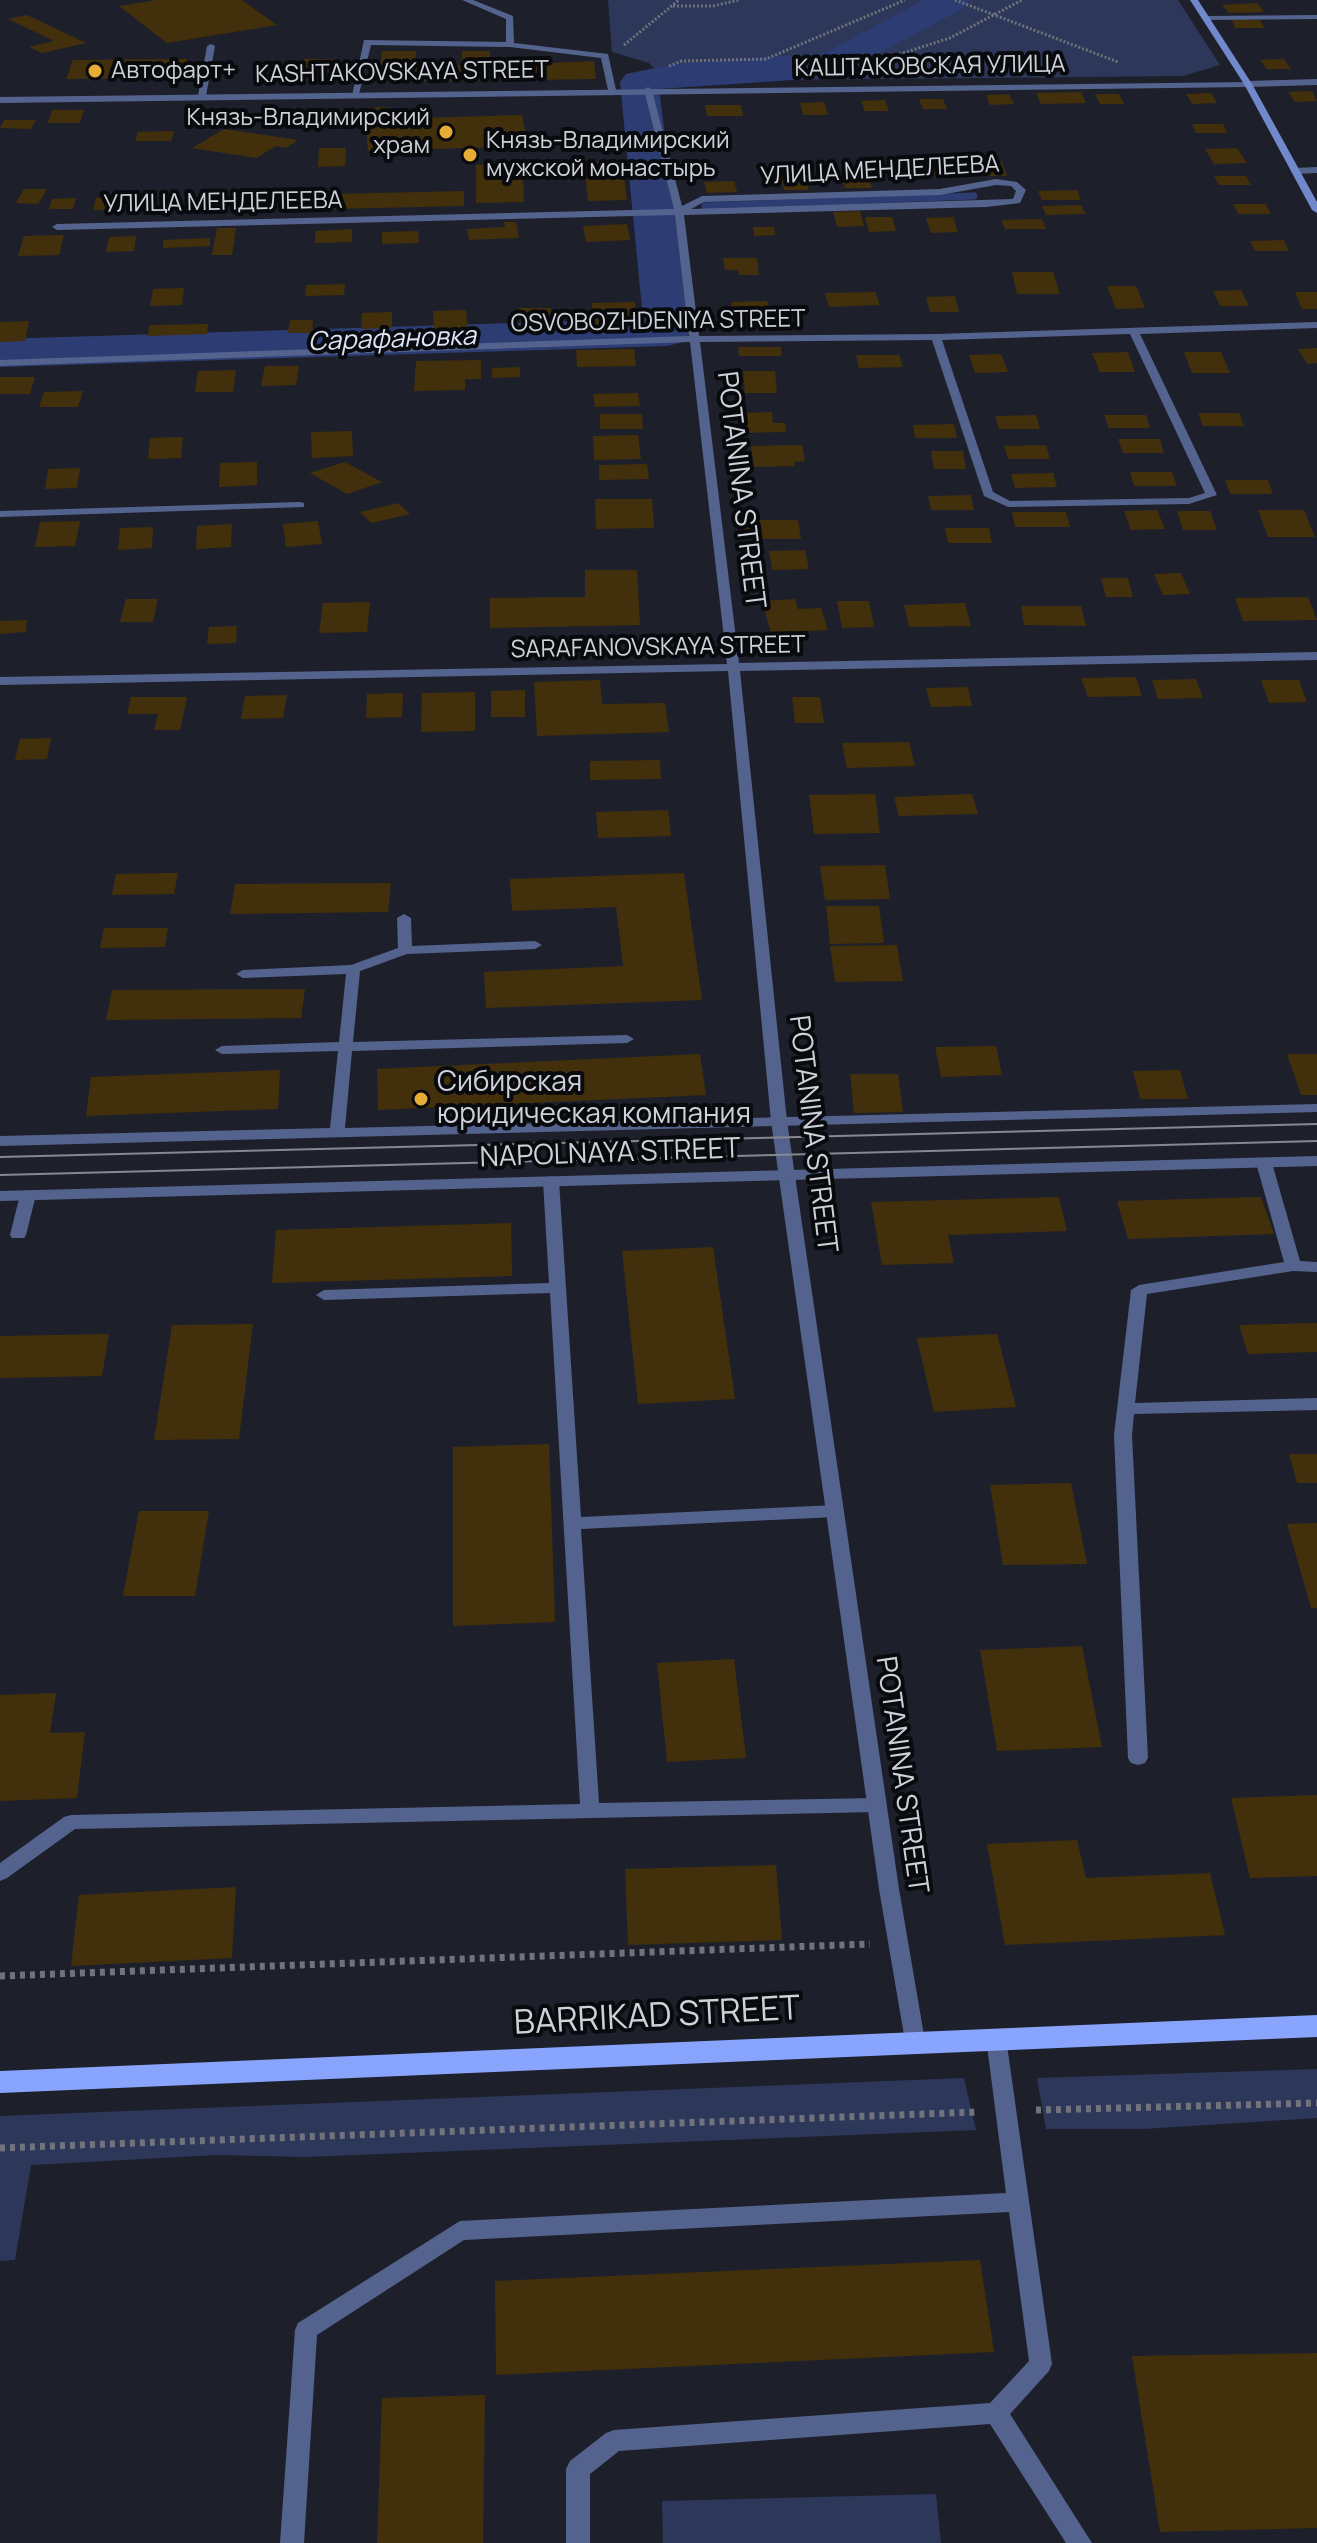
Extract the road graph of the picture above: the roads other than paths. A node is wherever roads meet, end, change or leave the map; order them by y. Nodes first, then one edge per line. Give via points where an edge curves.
1 (466, 0) edge
2 (1194, 0) edge
3 (1317, 17) edge
4 (1206, 18) junction
5 (510, 45) junction
6 (211, 46) dead end
7 (1317, 82) edge
8 (1248, 84) junction
9 (612, 90) junction
10 (648, 90) junction
11 (355, 94) junction
12 (202, 96) junction
13 (0, 100) edge
14 (1317, 170) edge
15 (1295, 171) junction
16 (1317, 210) edge
17 (679, 212) junction
18 (57, 227) dead end
19 (1317, 325) edge
20 (1134, 331) junction
21 (936, 337) junction
22 (693, 339) junction
23 (0, 363) edge
24 (300, 505) dead end
25 (0, 514) edge
26 (1317, 656) edge
27 (734, 669) junction
28 (0, 681) edge
29 (404, 918) dead end
30 (535, 945) dead end
31 (405, 950) junction
32 (353, 969) junction
33 (243, 974) dead end
34 (627, 1039) dead end
35 (346, 1046) junction
36 (222, 1050) dead end
37 (1317, 1108) edge
38 (779, 1121) junction
39 (337, 1132) junction
40 (0, 1141) edge
41 (1317, 1161) edge
42 (1264, 1163) junction
43 (787, 1175) junction
44 (551, 1181) junction
45 (28, 1195) junction
46 (0, 1196) edge
47 (18, 1235) dead end
48 (1293, 1266) junction
49 (1317, 1267) edge
50 (557, 1288) junction
51 (324, 1295) dead end
52 (1317, 1404) edge
53 (1126, 1409) junction
54 (835, 1511) junction
55 (572, 1523) junction
56 (1138, 1758) dead end
57 (876, 1805) junction
58 (590, 1811) junction
59 (0, 1873) edge
60 (1317, 2026) edge
61 (996, 2038) junction
62 (915, 2041) junction
63 (0, 2082) edge
64 (1018, 2202) junction
65 (996, 2413) junction
66 (292, 2543) edge
67 (578, 2543) edge
68 (1080, 2543) edge

1 - 5 street via 510,18
2 - 4 main road
3 - 4 street
4 - 8 main road
5 - 9 street via 605,56
5 - 11 street via 367,42
6 - 12 street
7 - 8 street
8 - 10 street, КАШТАКОВСКАЯ УЛИЦА
8 - 15 main road
9 - 10 street, КАШТАКОВСКАЯ УЛИЦА
9 - 11 street, KASHTAKOVSKAYA STREET
10 - 17 street, POTANINA STREET
11 - 12 street, KASHTAKOVSKAYA STREET
12 - 13 street, KASHTAKOVSKAYA STREET
14 - 15 street
15 - 16 main road
17 - 17 street, УЛИЦА МЕНДЕЛЕЕВА via 986,204 1017,201 1021,190 996,182 940,192 702,199
17 - 18 street, УЛИЦА МЕНДЕЛЕЕВА
17 - 22 street, POTANINA STREET
19 - 20 street, OSVOBOZHDENIYA STREET
20 - 21 street, OSVOBOZHDENIYA STREET
20 - 21 street via 1211,495 1189,501 1008,504 988,494
21 - 22 street, OSVOBOZHDENIYA STREET
22 - 23 street, OSVOBOZHDENIYA STREET
22 - 27 street, POTANINA STREET
24 - 25 street
26 - 27 street, SARAFANOVSKAYA STREET
27 - 28 street, SARAFANOVSKAYA STREET
27 - 38 street, POTANINA STREET
29 - 31 street
30 - 31 street
31 - 32 street
32 - 33 street
32 - 35 street
34 - 35 street
35 - 36 street
35 - 39 street
37 - 38 street
38 - 39 street
38 - 43 street, POTANINA STREET
39 - 40 street
41 - 42 street, NAPOLNAYA STREET
42 - 43 street, NAPOLNAYA STREET
42 - 48 street
43 - 44 street, NAPOLNAYA STREET
43 - 54 street, POTANINA STREET
44 - 45 street, NAPOLNAYA STREET
44 - 50 street
45 - 46 street, NAPOLNAYA STREET
45 - 47 street
48 - 49 street
48 - 53 street via 1139,1290
50 - 51 street
50 - 55 street
52 - 53 street
53 - 56 street
54 - 55 street
54 - 57 street, POTANINA STREET
55 - 58 street
57 - 58 street
57 - 62 street, POTANINA STREET
58 - 59 street via 71,1822
60 - 61 main road, BARRIKAD STREET
61 - 62 main road, BARRIKAD STREET
61 - 64 street
62 - 63 main road, BARRIKAD STREET
64 - 65 street via 1041,2364
64 - 66 street via 460,2231 306,2330
65 - 67 street via 614,2441 578,2469
65 - 68 street

